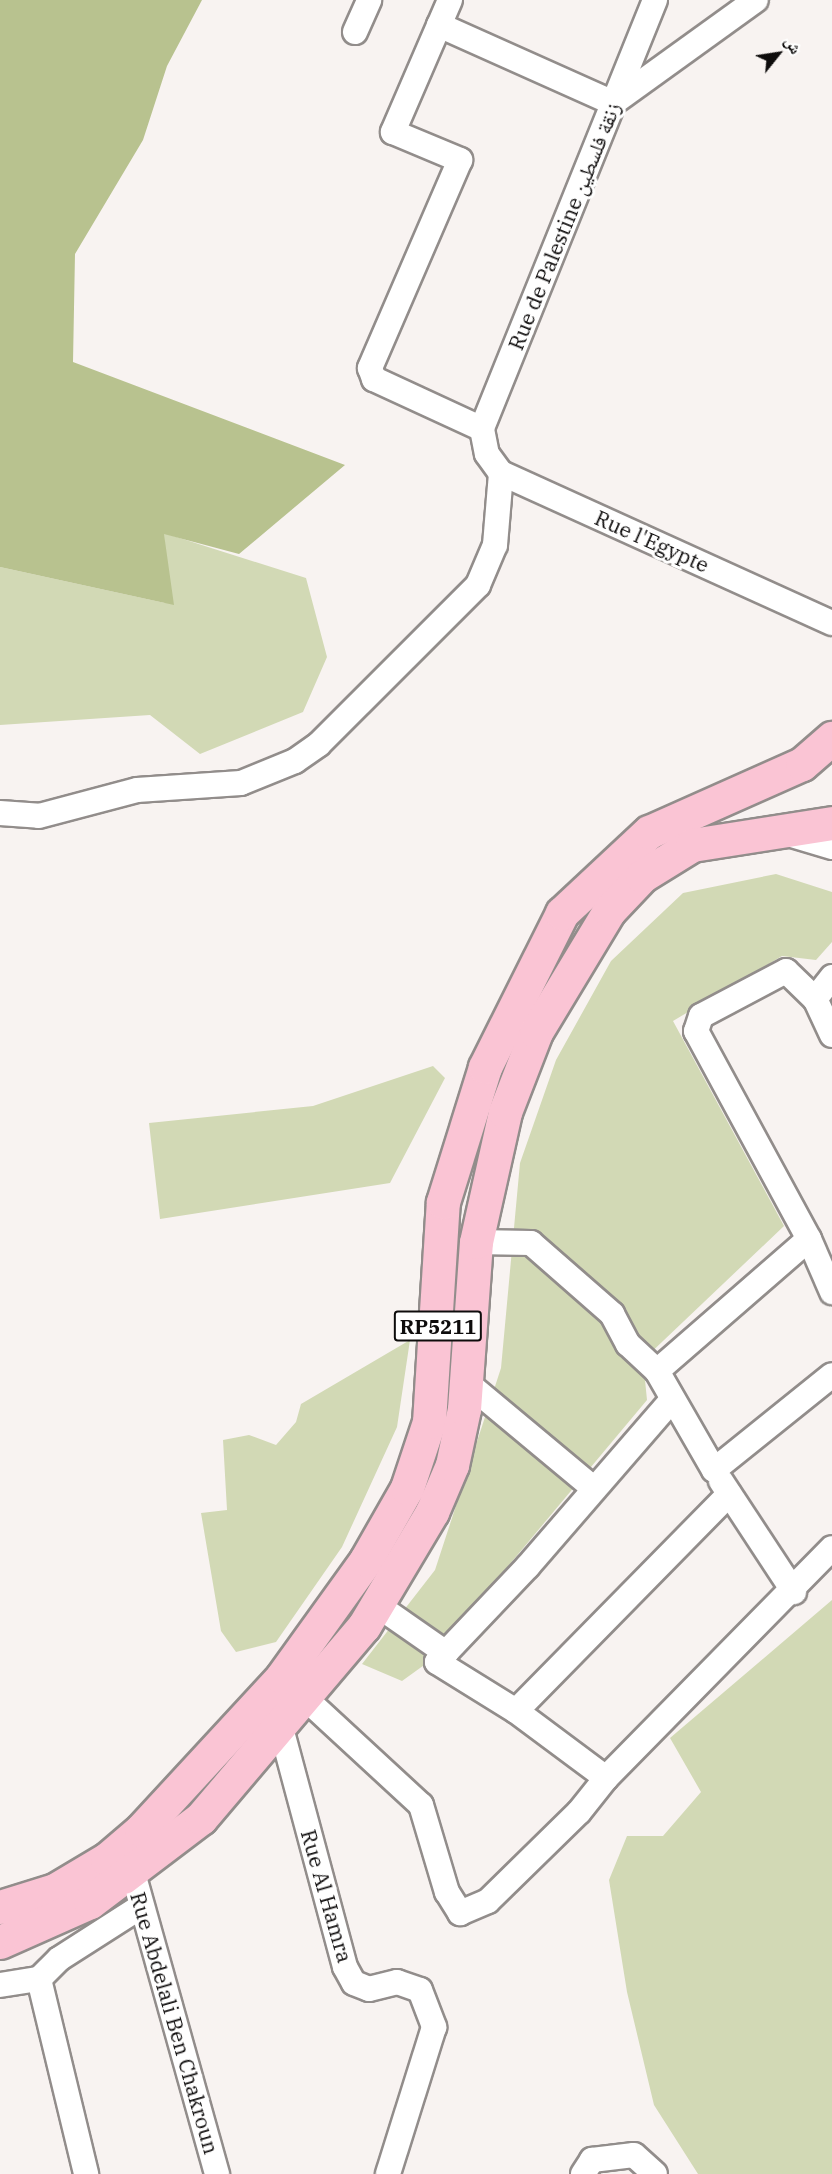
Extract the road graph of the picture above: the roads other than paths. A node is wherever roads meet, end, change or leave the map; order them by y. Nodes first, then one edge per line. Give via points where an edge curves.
1 (369, 0) edge
2 (450, 0) edge
3 (655, 0) edge
4 (756, 0) edge
5 (439, 25) junction
6 (355, 32) dead end
7 (613, 103) junction
8 (482, 429) junction
9 (501, 473) junction
10 (829, 625) edge
11 (832, 738) edge
12 (0, 813) edge
13 (832, 823) edge
14 (784, 833) junction
15 (832, 847) edge
16 (832, 977) edge
17 (815, 999) junction
18 (832, 1035) edge
19 (808, 1239) junction
20 (476, 1242) junction
21 (832, 1292) edge
22 (657, 1371) junction
23 (832, 1375) edge
24 (466, 1382) junction
25 (671, 1401) junction
26 (714, 1470) junction
27 (593, 1488) junction
28 (729, 1494) junction
29 (832, 1548) edge
30 (794, 1592) junction
31 (377, 1605) junction
32 (446, 1653) junction
33 (294, 1688) junction
34 (516, 1711) junction
35 (281, 1728) junction
36 (606, 1778) junction
37 (133, 1873) junction
38 (142, 1906) junction
39 (0, 1907) edge
40 (0, 1942) edge
41 (39, 1978) junction
42 (0, 1985) edge
43 (86, 2174) edge
44 (217, 2174) edge
45 (388, 2174) edge
46 (583, 2174) edge
47 (656, 2174) edge

1 - 6 street
2 - 5 street
3 - 7 street, Rue de Palestine زنقة فلسطين
4 - 7 street
5 - 7 street
5 - 8 street via 393,132 460,160 370,368 374,379
7 - 8 street, Rue de Palestine زنقة فلسطين
8 - 9 street, Rue l'Egypte via 487,454
9 - 10 street, Rue l'Egypte
9 - 12 street via 495,545 478,585 319,744 295,761 241,783 137,790 39,816
11 - 33 main road, RP5211 via 802,764 649,832 562,913 485,1067 443,1202 429,1422 407,1488
13 - 14 main road, RP5211
14 - 15 street
14 - 20 main road, RP5211 via 692,845 648,871 609,911 536,1032 505,1112
16 - 17 street
17 - 18 street
17 - 19 street via 795,975 779,972 701,1016 696,1031
19 - 21 street
19 - 22 street
20 - 22 street via 531,1243 612,1314 628,1344
20 - 24 main road, RP5211
22 - 25 street
23 - 26 street
24 - 27 street
24 - 31 main road, RP5211 via 452,1464 432,1512
25 - 26 street
25 - 27 street
26 - 28 street
27 - 32 street via 528,1566
28 - 30 street
28 - 34 street
29 - 30 street
30 - 36 street
31 - 32 street
31 - 33 main road, RP5211
32 - 34 street via 437,1662
33 - 35 main road, RP5211
33 - 36 street via 421,1805 447,1892 460,1913 488,1901 579,1812
33 - 39 main road, RP5211 via 106,1859 55,1890
34 - 36 street
35 - 37 main road, RP5211 via 201,1818
35 - 45 street, Rue Al Hamra via 345,1967 354,1983 369,1989 397,1982 420,1990 434,2027
37 - 38 street, Rue Abdelali Ben Chakroun
37 - 40 main road, RP5211 via 90,1902
38 - 41 street via 59,1959
38 - 44 street, Rue Abdelali Ben Chakroun
41 - 42 street
41 - 43 street
46 - 47 street via 592,2160 634,2155

